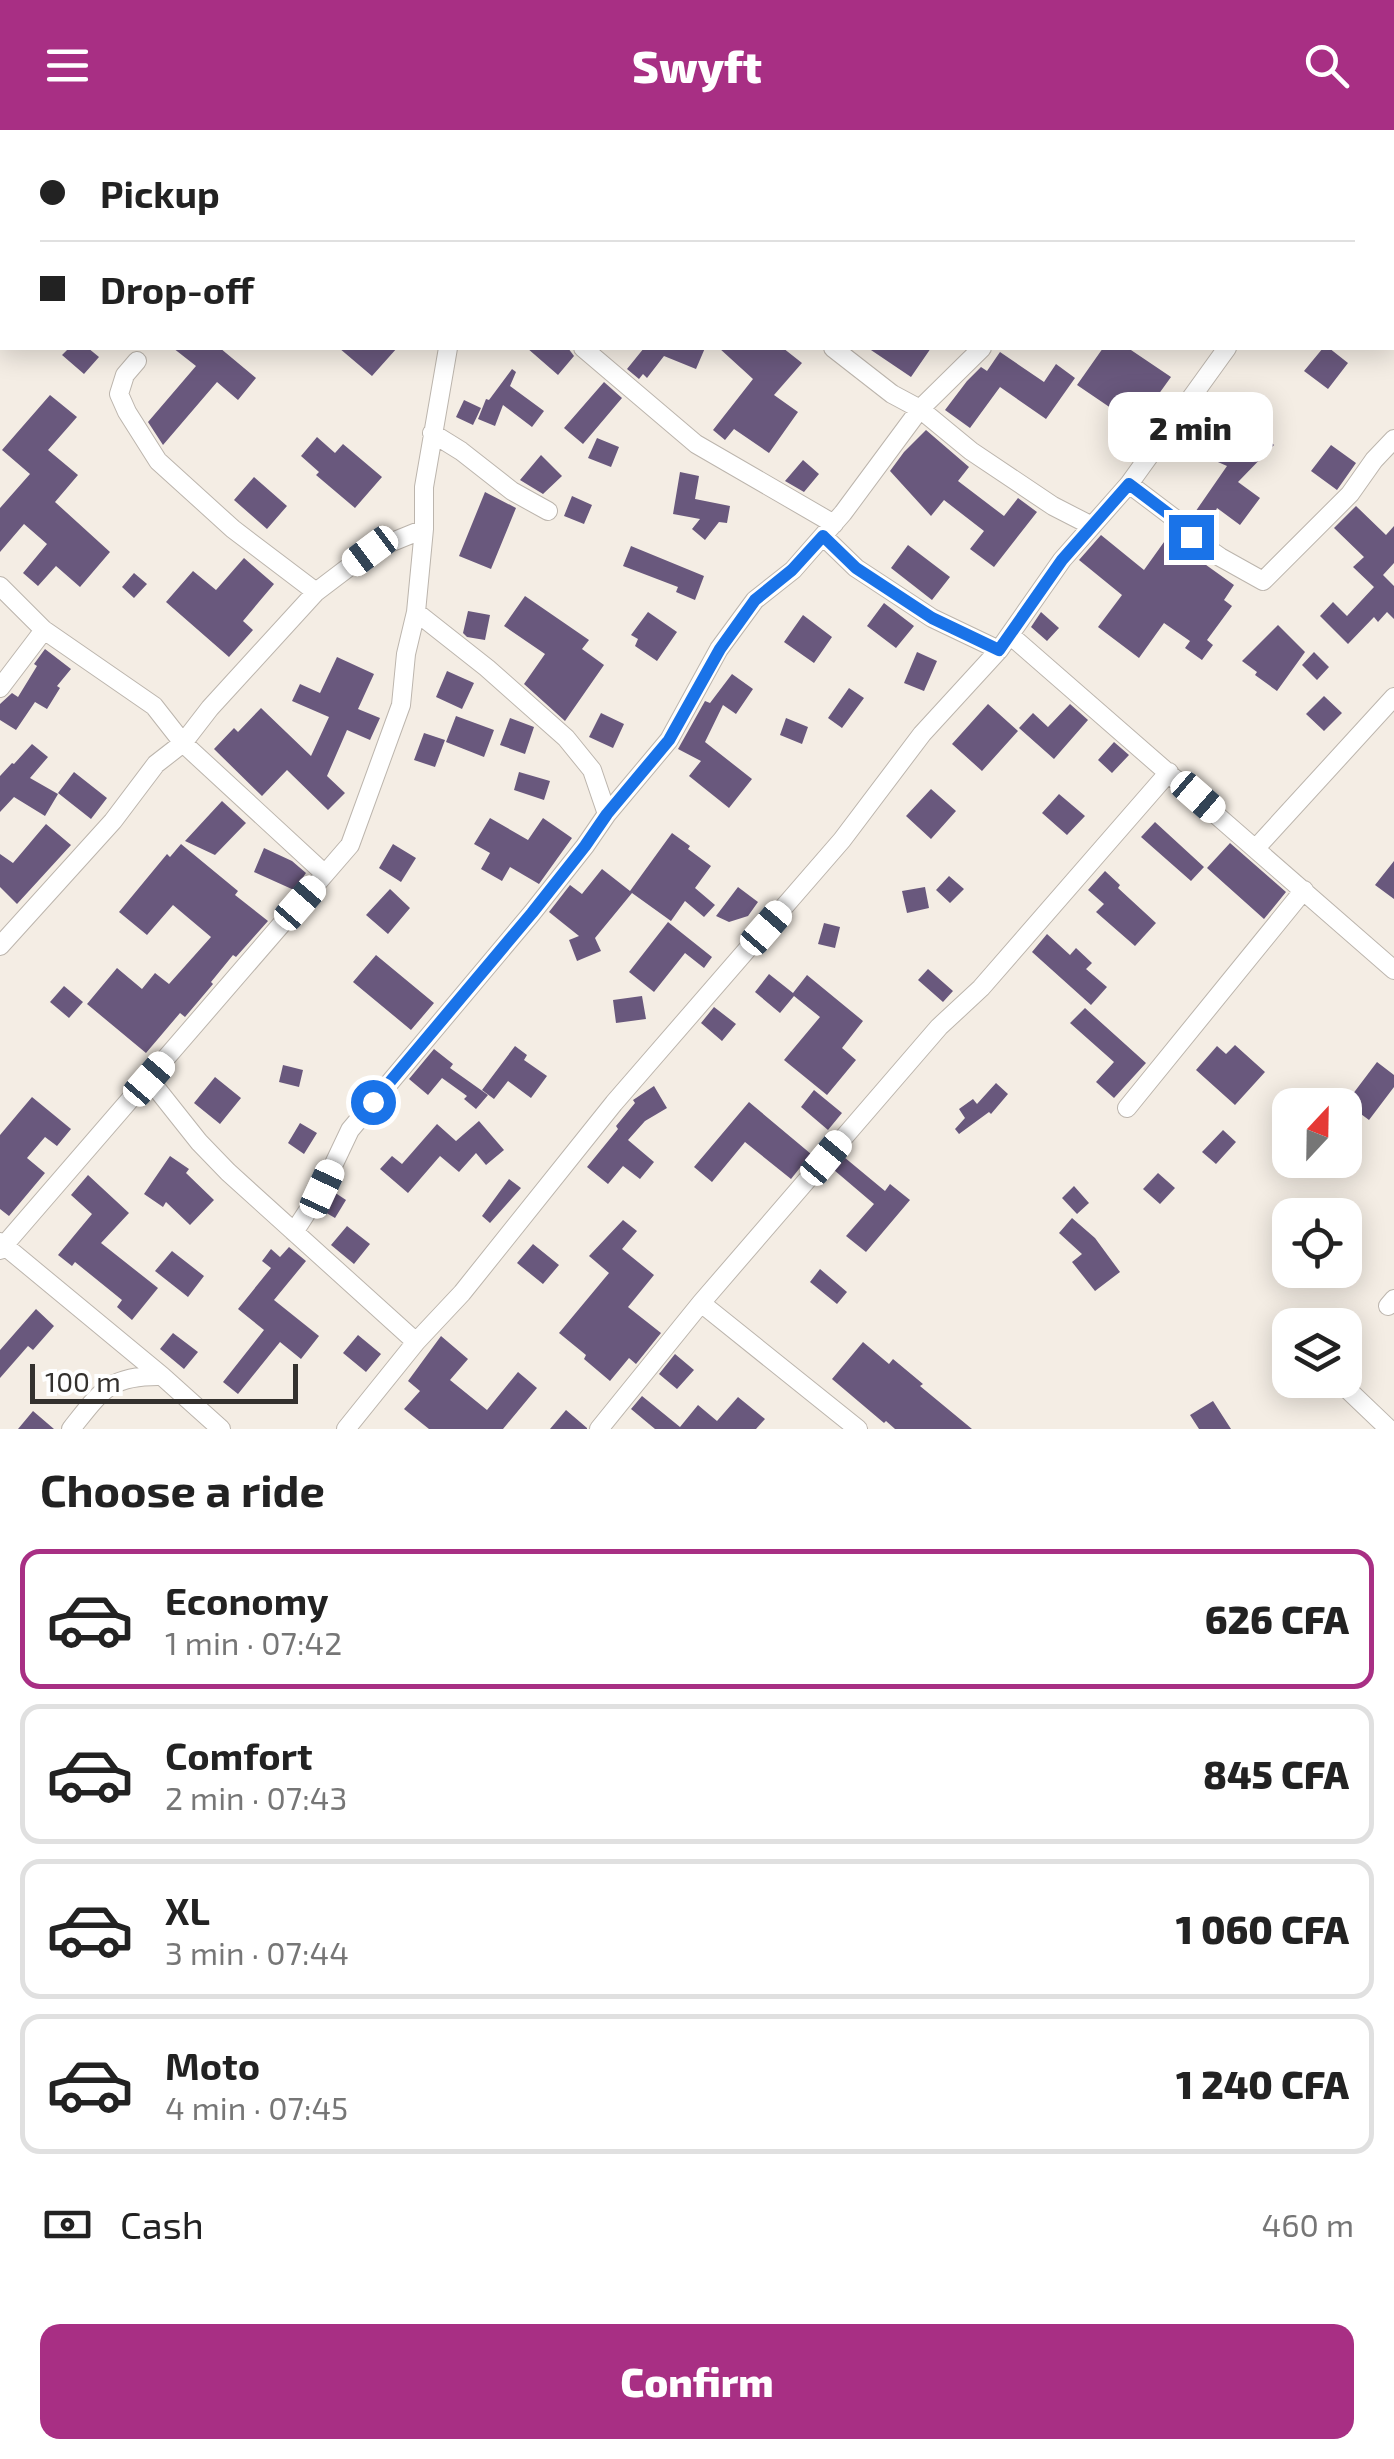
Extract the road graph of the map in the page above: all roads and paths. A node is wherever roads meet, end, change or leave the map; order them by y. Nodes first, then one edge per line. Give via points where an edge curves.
1 (448, 350) edge
2 (586, 350) edge
3 (837, 350) edge
4 (980, 350) edge
5 (1226, 350) edge
6 (137, 362) dead end
7 (920, 409) junction
8 (432, 433) junction
9 (1394, 439) edge
10 (1129, 484) junction
11 (548, 512) dead end
12 (1092, 526) junction
13 (424, 529) junction
14 (828, 530) junction
15 (0, 586) edge
16 (316, 592) junction
17 (416, 612) junction
18 (44, 630) junction
19 (1004, 642) junction
20 (0, 688) edge
21 (1394, 696) edge
22 (183, 743) junction
23 (1169, 772) junction
24 (607, 814) junction
25 (1256, 848) junction
26 (325, 874) junction
27 (1304, 890) junction
28 (0, 946) edge
29 (1394, 970) edge
30 (149, 1079) junction
31 (1127, 1108) dead end
32 (294, 1232) junction
33 (2, 1246) edge
34 (702, 1304) junction
35 (416, 1342) junction
36 (162, 1376) junction
37 (1356, 1398) edge
38 (71, 1429) edge
39 (221, 1429) edge
40 (346, 1429) edge
41 (599, 1429) edge
42 (858, 1429) edge
43 (1388, 1429) edge

1 - 8 street
2 - 14 street via 696,444
3 - 7 street
4 - 7 street
5 - 10 street
6 - 16 street via 119,394 158,462
7 - 12 street via 971,451
7 - 14 street
8 - 11 street
8 - 13 street
9 - 10 street via 1263,581 1191,537
10 - 12 street
12 - 19 street
13 - 16 street via 370,551
13 - 17 street
14 - 19 street via 856,568 932,618
14 - 24 street via 755,600 669,740
15 - 18 street
16 - 22 street
17 - 24 street via 566,738 592,770
17 - 26 street via 401,705 385,752 350,845
18 - 20 street
18 - 22 street via 154,706
19 - 23 street
19 - 35 street
21 - 25 street
22 - 26 street
22 - 28 street via 156,764
23 - 25 street
23 - 34 street via 981,988 939,1026
24 - 32 street via 350,1130
25 - 27 street
26 - 30 street
27 - 29 street
27 - 31 street
30 - 32 street via 199,1142
30 - 33 street
32 - 35 street
33 - 36 street
34 - 41 street
34 - 42 street
35 - 40 street
36 - 38 street via 116,1381
36 - 39 street
37 - 43 street

